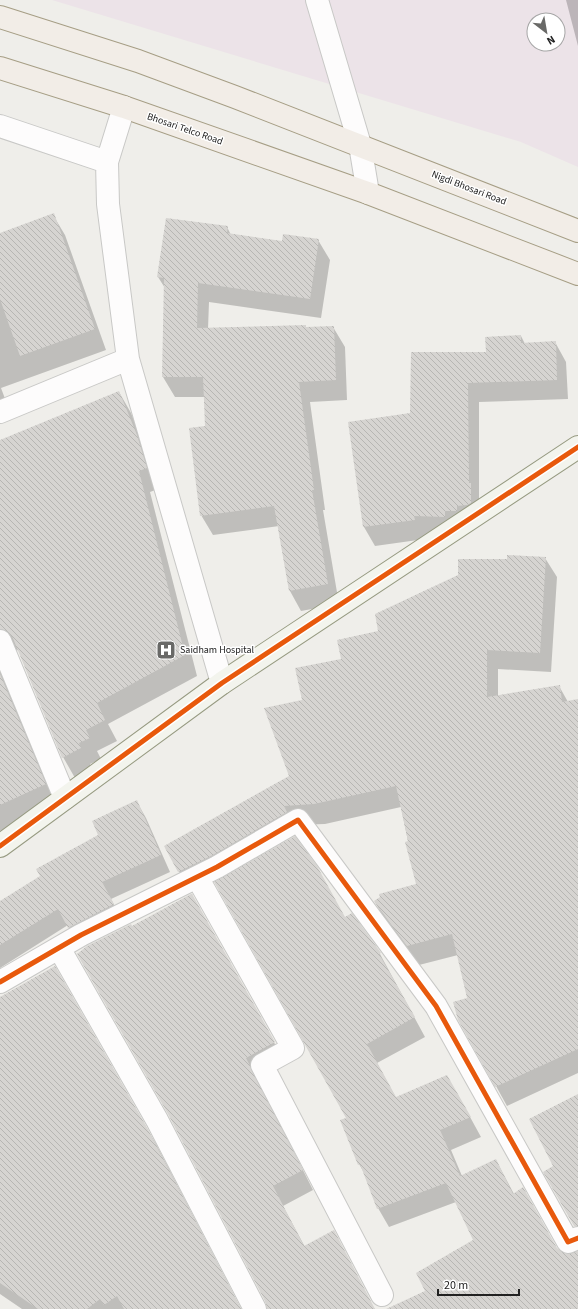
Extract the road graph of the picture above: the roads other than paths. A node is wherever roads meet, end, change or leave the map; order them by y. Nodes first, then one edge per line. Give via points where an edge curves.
1 (317, 0) edge
2 (0, 17) edge
3 (0, 68) edge
4 (124, 108) junction
5 (0, 126) edge
6 (360, 146) junction
7 (107, 162) junction
8 (368, 193) junction
9 (578, 231) edge
10 (578, 274) edge
11 (128, 359) junction
12 (0, 412) edge
13 (578, 447) edge
14 (0, 641) edge
15 (222, 683) junction
16 (65, 798) junction
17 (0, 846) edge
18 (196, 877) junction
19 (58, 948) junction
20 (0, 982) edge
21 (575, 1244) edge
22 (382, 1295) dead end
23 (255, 1309) edge

1 - 6 street
2 - 6 main road via 138,61
3 - 4 main road, Bhosari Telco Road
4 - 7 street
4 - 8 main road, Bhosari Telco Road
5 - 7 street
6 - 8 street
6 - 9 main road, Nigdi Bhosari Road
7 - 11 street via 108,204
8 - 10 main road
11 - 12 street
11 - 15 street
13 - 15 street
14 - 16 street
15 - 16 street
16 - 17 street
18 - 19 street
18 - 21 street via 298,820 436,1006
18 - 22 street via 293,1048 262,1065
19 - 20 street
19 - 23 street via 157,1120

